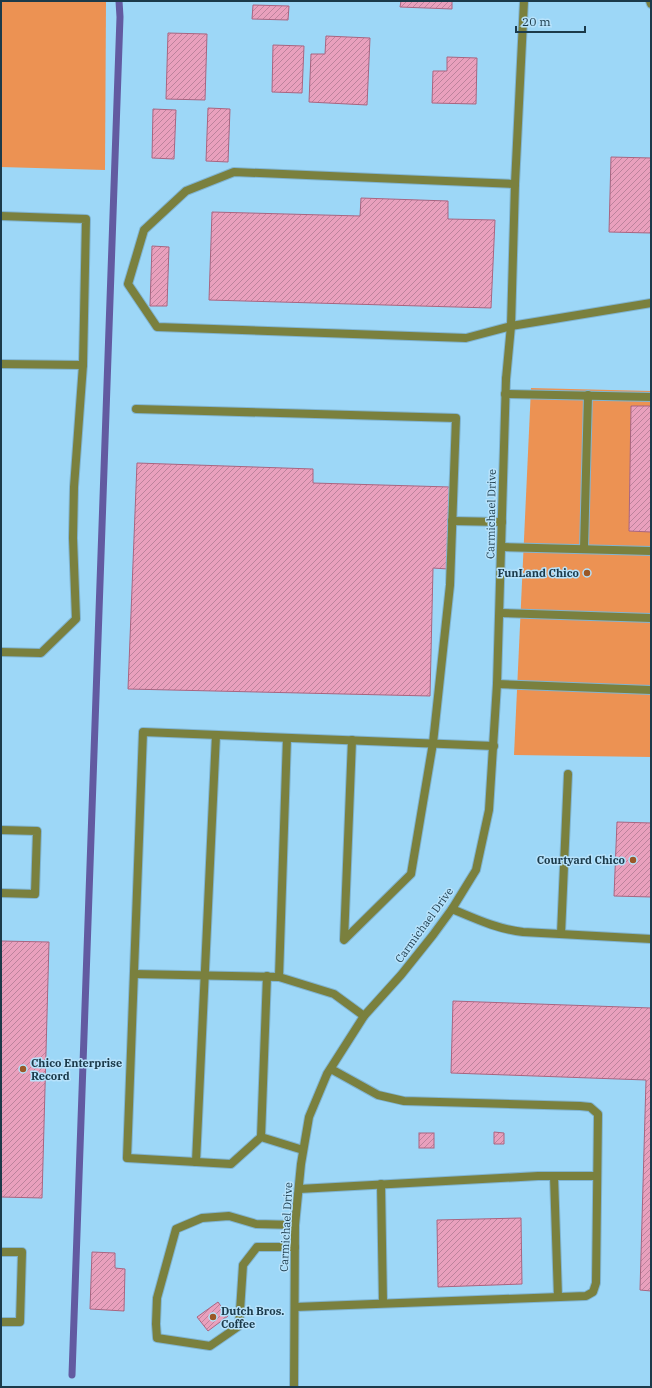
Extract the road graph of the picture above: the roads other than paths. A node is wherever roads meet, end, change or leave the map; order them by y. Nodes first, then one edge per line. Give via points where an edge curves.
1 (524, 1) edge
2 (650, 1) edge
3 (651, 4) edge
4 (515, 184) junction
5 (1, 216) edge
6 (651, 303) edge
7 (511, 326) junction
8 (1, 364) edge
9 (83, 365) junction
10 (505, 394) junction
11 (588, 395) junction
12 (651, 397) edge
13 (136, 409) dead end
14 (452, 521) junction
15 (502, 522) junction
16 (502, 547) junction
17 (584, 550) junction
18 (651, 551) edge
19 (500, 613) junction
20 (651, 618) edge
21 (1, 652) edge
22 (497, 684) junction
23 (651, 690) edge
24 (216, 735) junction
25 (287, 738) junction
26 (352, 740) junction
27 (433, 743) junction
28 (494, 746) junction
29 (568, 774) dead end
30 (1, 830) edge
31 (1, 893) edge
32 (452, 909) junction
33 (561, 934) junction
34 (651, 939) edge
35 (134, 974) junction
36 (205, 976) junction
37 (267, 976) junction
38 (279, 976) junction
39 (364, 1016) junction
40 (331, 1068) junction
41 (261, 1137) junction
42 (303, 1150) junction
43 (196, 1162) junction
44 (554, 1176) junction
45 (597, 1176) junction
46 (381, 1184) junction
47 (299, 1189) junction
48 (295, 1225) junction
49 (295, 1247) junction
50 (1, 1252) edge
51 (558, 1297) junction
52 (383, 1303) junction
53 (295, 1306) junction
54 (1, 1322) edge
55 (294, 1387) edge

1 - 4 street, Carmichael Drive
2 - 3 street
4 - 7 street, Carmichael Drive
4 - 7 street via 234,172 186,191 144,230 128,284 157,327 466,338
5 - 9 street via 86,219
6 - 7 street
7 - 10 street, Carmichael Drive
8 - 9 street
9 - 21 street via 74,487 76,619 41,653
10 - 11 street
10 - 15 street, Carmichael Drive
11 - 12 street
11 - 17 street
13 - 14 street via 456,418
14 - 15 street
14 - 27 street via 450,585
15 - 16 street, Carmichael Drive
16 - 17 street
16 - 19 street, Carmichael Drive
17 - 18 street
19 - 20 street
19 - 22 street, Carmichael Drive
22 - 23 street
22 - 28 street, Carmichael Drive
24 - 25 street
24 - 35 street via 143,732
24 - 36 street
25 - 26 street
25 - 38 street
26 - 27 street
26 - 27 street via 344,940 411,874
27 - 28 street
28 - 32 street, Carmichael Drive via 489,810 476,870
29 - 33 street
30 - 31 street via 37,831 35,894
32 - 33 street via 506,930
32 - 39 street, Carmichael Drive via 401,975
33 - 34 street
35 - 36 street
35 - 43 street via 127,1158
36 - 37 street
36 - 43 street
37 - 38 street
37 - 41 street
38 - 39 street via 334,994
39 - 40 street, Carmichael Drive
40 - 42 street, Carmichael Drive via 309,1117
40 - 45 street via 378,1095 404,1101 590,1107 598,1114
41 - 42 street
41 - 43 street via 231,1164
42 - 47 street, Carmichael Drive
44 - 45 street
44 - 46 street
44 - 51 street
45 - 51 street via 596,1283 593,1292 586,1296
46 - 47 street
46 - 52 street
47 - 48 street, Carmichael Drive
48 - 49 street, Carmichael Drive
48 - 49 street via 256,1224 229,1216 202,1218 176,1229 156,1298 158,1338 210,1346 239,1326 243,1265 257,1247
49 - 53 street, Carmichael Drive
50 - 54 street via 22,1252 20,1322
51 - 52 street
52 - 53 street
53 - 55 street, Carmichael Drive

